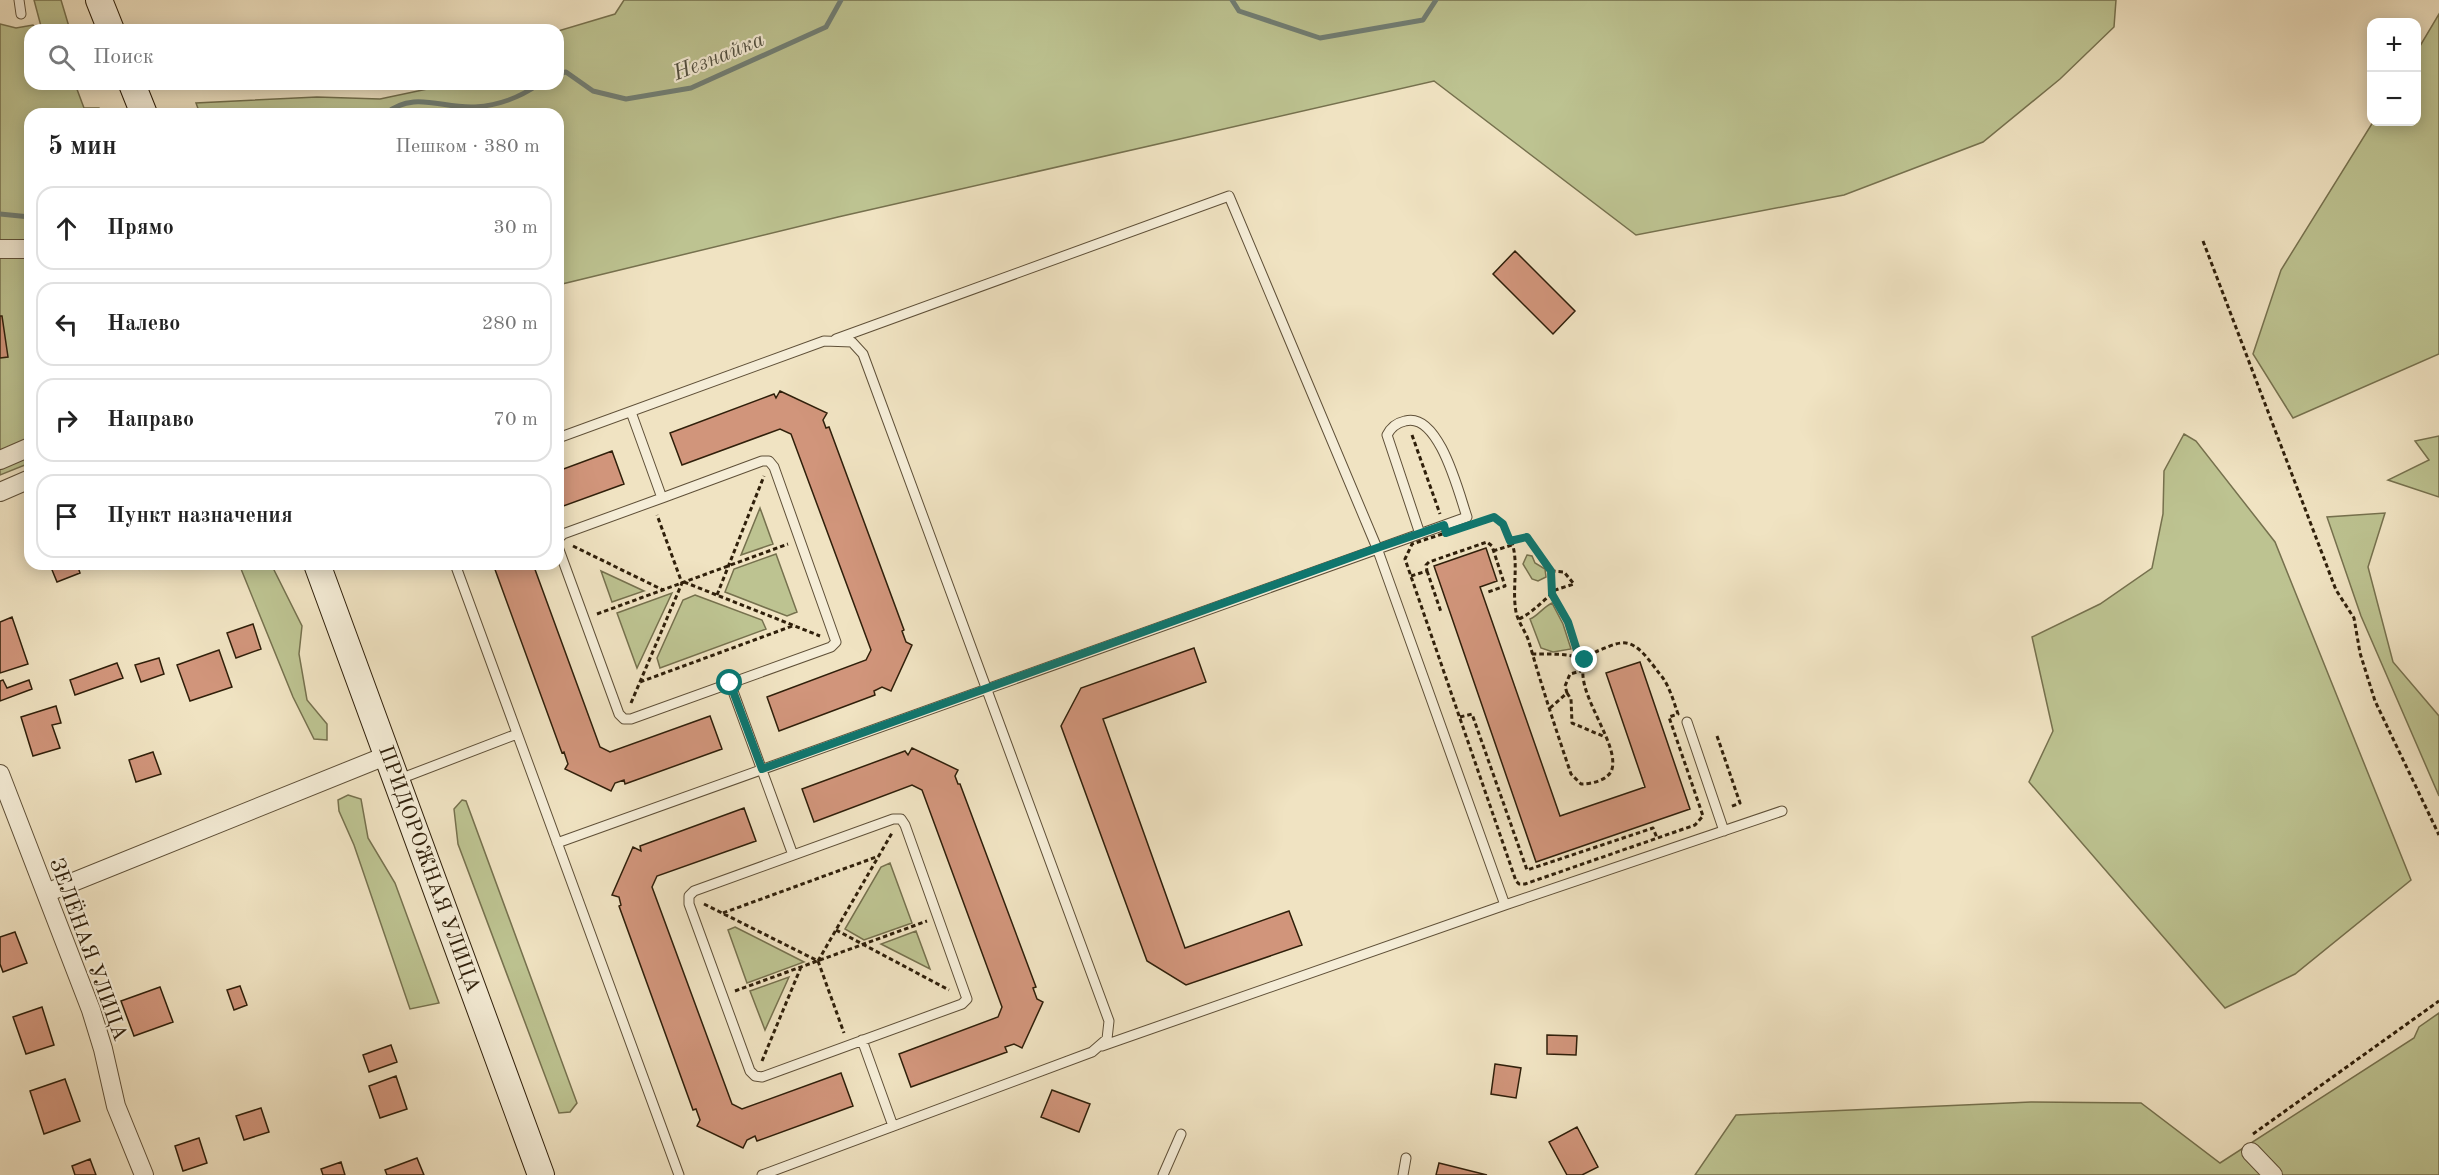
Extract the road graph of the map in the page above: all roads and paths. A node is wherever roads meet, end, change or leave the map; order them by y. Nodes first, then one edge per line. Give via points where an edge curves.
1 (19, 0) edge
2 (99, 0) edge
3 (21, 14) dead end
4 (109, 24) edge
5 (134, 90) edge
6 (142, 108) edge
7 (2203, 241) dead end
8 (0, 249) edge
9 (24, 249) edge
10 (836, 339) junction
11 (631, 412) junction
12 (1410, 431) dead end
13 (564, 436) edge
14 (24, 450) edge
15 (0, 460) edge
16 (770, 462) junction
17 (24, 482) edge
18 (0, 492) edge
19 (662, 498) junction
20 (652, 501) junction
21 (1445, 529) junction
22 (564, 534) edge
23 (1420, 534) junction
24 (801, 540) junction
25 (1510, 541) junction
26 (564, 542) edge
27 (1512, 545) junction
28 (1377, 548) junction
29 (1493, 551) junction
30 (564, 563) edge
31 (728, 566) junction
32 (319, 570) edge
33 (457, 570) edge
34 (1427, 571) junction
35 (1551, 571) junction
36 (1411, 576) junction
37 (683, 582) junction
38 (663, 590) junction
39 (1488, 592) dead end
40 (1552, 593) junction
41 (717, 595) junction
42 (1441, 612) dead end
43 (584, 618) junction
44 (1519, 619) junction
45 (795, 625) junction
46 (836, 642) junction
47 (1532, 654) junction
48 (1579, 657) junction
49 (1585, 660) junction
50 (1582, 671) junction
51 (640, 682) junction
52 (730, 683) junction
53 (986, 688) junction
54 (1567, 693) junction
55 (1550, 708) junction
56 (1460, 717) junction
57 (624, 719) junction
58 (1687, 722) dead end
59 (517, 734) junction
60 (1717, 736) dead end
61 (1605, 737) junction
62 (388, 755) junction
63 (762, 769) junction
64 (0, 774) edge
65 (397, 780) junction
66 (1717, 811) junction
67 (1782, 811) dead end
68 (1703, 816) junction
69 (901, 819) junction
70 (1724, 831) junction
71 (2439, 835) edge
72 (1657, 838) junction
73 (557, 843) junction
74 (793, 855) junction
75 (879, 856) junction
76 (46, 893) junction
77 (689, 896) junction
78 (1505, 905) junction
79 (723, 913) junction
80 (939, 917) junction
81 (836, 930) junction
82 (864, 944) junction
83 (818, 961) junction
84 (801, 967) junction
85 (722, 995) junction
86 (967, 999) junction
87 (2439, 1001) edge
88 (862, 1040) junction
89 (849, 1045) junction
90 (1102, 1046) junction
91 (755, 1076) junction
92 (893, 1126) junction
93 (1180, 1134) dead end
94 (2251, 1152) joint
95 (1406, 1158) dead end
96 (144, 1175) edge
97 (541, 1175) edge
98 (679, 1175) edge
99 (762, 1175) edge
100 (1163, 1175) edge
101 (1403, 1175) edge
102 (2273, 1175) edge

1 - 3 lane
2 - 4 main road
5 - 6 main road
7 - 71 path via 2336,590 2354,618 2375,701
8 - 9 street
10 - 11 lane
10 - 28 lane via 1229,196
10 - 53 lane via 852,342 864,354
11 - 13 lane
11 - 19 lane
12 - 21 path
14 - 15 street
16 - 19 lane
16 - 24 lane
16 - 31 path
17 - 18 street
19 - 20 lane
20 - 22 lane
20 - 37 path
21 - 23 lane
21 - 23 lane via 1467,518 1444,448 1419,422 1406,420 1390,429 1388,443
21 - 25 path via 1494,517 1503,524
21 - 36 path via 1412,544 1405,559
23 - 28 lane
24 - 31 path
24 - 46 lane
25 - 27 path
25 - 35 path via 1527,537
26 - 38 path
27 - 29 path
27 - 44 path
28 - 53 lane
28 - 78 lane
29 - 34 path via 1487,542 1429,562
29 - 39 path via 1505,586
30 - 43 lane
31 - 37 path
31 - 41 path
32 - 62 main road, ПРИДОРОЖНАЯ УЛИЦА
33 - 59 lane
34 - 36 path
34 - 42 path
35 - 40 path
35 - 40 path via 1564,572 1574,584
36 - 56 path
37 - 38 path
37 - 41 path
37 - 51 path
38 - 43 path
40 - 44 path via 1532,613
40 - 48 path via 1568,622
41 - 45 path
43 - 57 lane
44 - 47 path
45 - 46 path
45 - 51 path
46 - 52 lane
47 - 48 path
47 - 55 path
48 - 49 path
49 - 50 path
49 - 68 path via 1594,652 1628,643 1666,681 1678,714 1669,717
50 - 54 path via 1570,674 1565,686
50 - 61 path
51 - 57 path
52 - 57 lane
52 - 63 lane
53 - 63 lane
53 - 90 lane via 1109,1021 1110,1031
54 - 55 path
54 - 61 path via 1572,723
55 - 61 path via 1571,774 1581,784 1606,777 1611,771 1612,757
56 - 72 path via 1472,714 1527,870 1653,828
56 - 72 path via 1519,884
58 - 66 lane
59 - 65 lane
59 - 73 lane
60 - 66 path via 1740,803
62 - 65 main road, ПРИДОРОЖНАЯ УЛИЦА
62 - 76 street
63 - 73 lane
63 - 74 lane
64 - 76 street, ЗЕЛЁНАЯ УЛИЦА
65 - 97 main road, ПРИДОРОЖНАЯ УЛИЦА
66 - 68 path
66 - 70 lane
67 - 70 lane
68 - 72 path via 1695,825
69 - 74 lane
69 - 75 path
69 - 80 lane
70 - 78 lane
73 - 98 lane
74 - 77 lane
75 - 79 path
75 - 81 path
76 - 96 street, ЗЕЛЁНАЯ УЛИЦА via 91,1011 116,1106
77 - 79 path
77 - 85 lane
78 - 90 lane
79 - 83 path
80 - 82 path
80 - 86 lane
81 - 82 path
81 - 83 path
82 - 83 path
82 - 86 path
83 - 84 path
83 - 89 path
84 - 85 path
84 - 91 path
85 - 91 lane
86 - 88 lane
87 - 94 path via 2255,1131 2248,1141
88 - 89 lane
88 - 92 lane
89 - 91 lane via 762,1077
90 - 92 lane
92 - 99 lane
93 - 100 lane
94 - 102 street
95 - 101 lane

